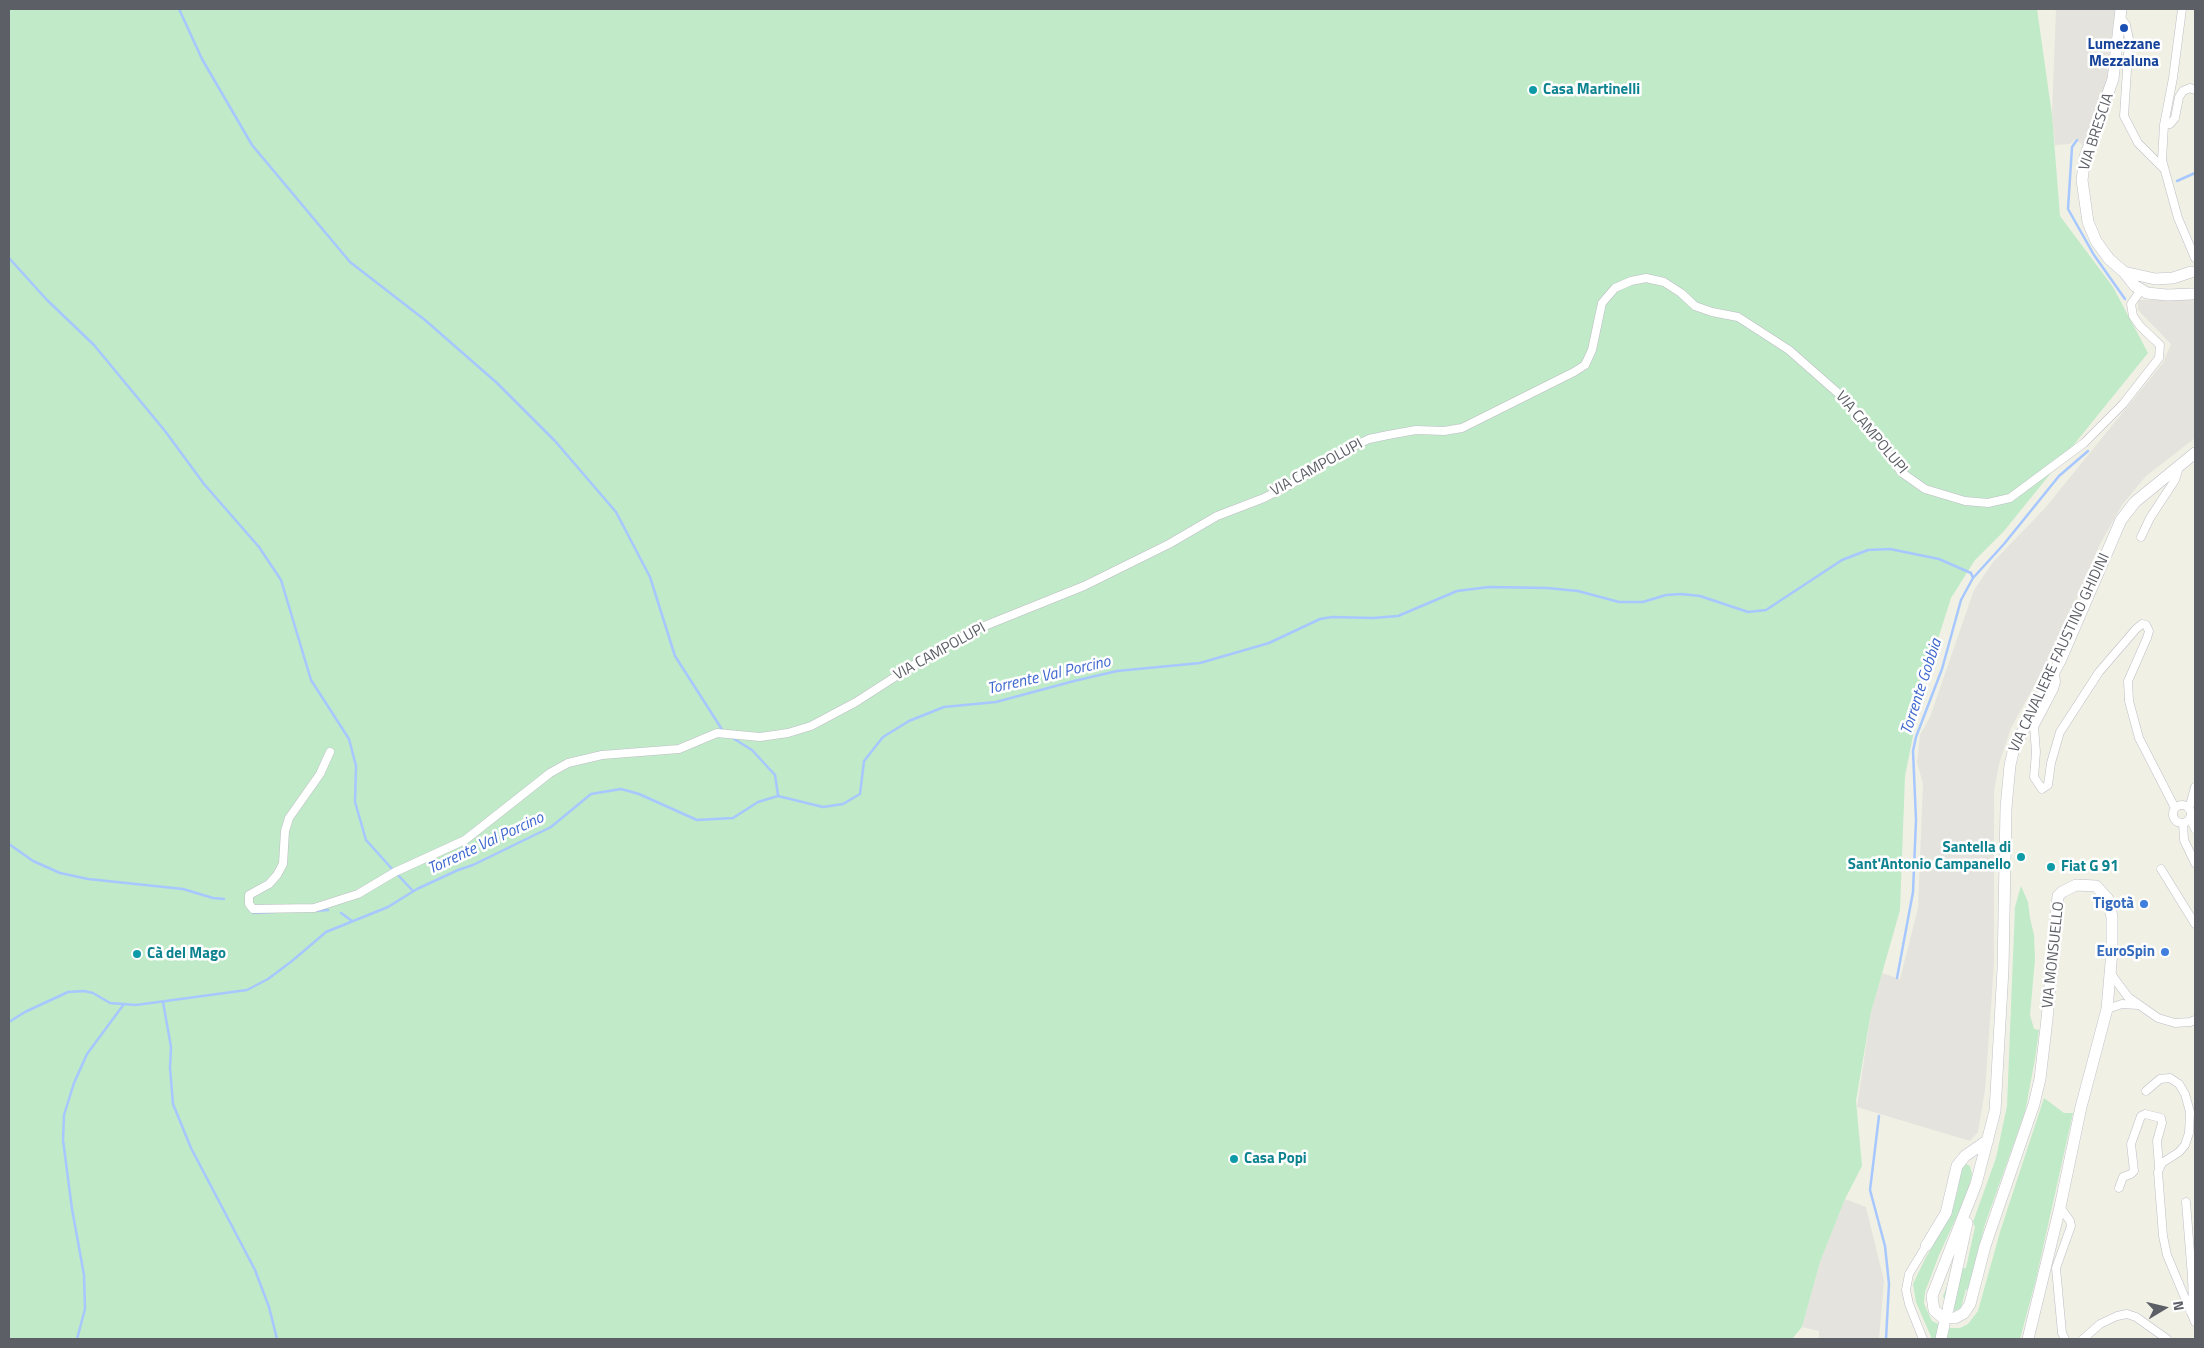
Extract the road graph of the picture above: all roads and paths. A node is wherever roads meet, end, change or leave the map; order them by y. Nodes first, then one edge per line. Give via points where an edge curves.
1 (2182, 9) edge
2 (2121, 13) edge
3 (2195, 90) edge
4 (2164, 125) junction
5 (2163, 168) junction
6 (2195, 258) edge
7 (2193, 271) edge
8 (2124, 272) junction
9 (2165, 279) junction
10 (2141, 290) junction
11 (2193, 295) edge
12 (2195, 453) edge
13 (2180, 465) junction
14 (2141, 537) dead end
15 (2055, 670) junction
16 (330, 752) dead end
17 (2195, 787) edge
18 (2175, 808) junction
19 (2189, 809) junction
20 (2190, 818) junction
21 (2182, 823) junction
22 (2195, 829) edge
23 (2195, 863) edge
24 (2161, 869) dead end
25 (2195, 924) edge
26 (2111, 974) junction
27 (2138, 1005) junction
28 (2107, 1009) junction
29 (2195, 1020) edge
30 (2146, 1092) dead end
31 (1988, 1140) junction
32 (1965, 1156) junction
33 (1982, 1161) junction
34 (2159, 1167) junction
35 (1976, 1181) junction
36 (2119, 1188) dead end
37 (2186, 1202) dead end
38 (2060, 1207) junction
39 (1926, 1246) joint
40 (1948, 1310) dead end
41 (2190, 1311) junction
42 (2195, 1322) edge
43 (1944, 1325) dead end
44 (1923, 1339) edge
45 (1941, 1339) edge
46 (2028, 1339) edge
47 (2065, 1339) edge
48 (2083, 1339) edge
49 (2167, 1339) edge

1 - 4 street
2 - 5 street via 2129,39 2124,116 2138,143
2 - 8 main road, VIA BRESCIA via 2113,80 2086,157 2082,180 2088,222 2096,241 2109,260
3 - 4 street via 2183,91 2175,118
4 - 5 street
5 - 6 street via 2178,218
6 - 7 street
7 - 9 main road, VIA BRESCIA
7 - 11 main road via 2186,286
8 - 9 main road, VIA BRESCIA
8 - 10 main road, VIA BRESCIA
9 - 10 main road, VIA BRESCIA
10 - 11 main road via 2152,294
10 - 16 street, VIA CAMPOLUPI via 2130,304 2132,316 2160,345 2160,358 2122,404 2084,442 2010,498 1988,504 1925,489 1901,472 1866,422 1832,387 1789,350 1738,316 1694,306 1664,282 1646,278 1631,281 1615,288 1602,304 1592,350 1585,365 1574,372 1462,428 1416,430 1355,445 1271,495 1217,516 1084,586 972,631 811,726 760,737 716,733 679,749 602,755 568,763 550,773 465,840 382,879 358,894 314,908 253,910 249,896 277,875 282,864 289,818 320,774
12 - 13 main road, VIA CAVALIERE FAUSTINO GHIDINI
13 - 14 street via 2175,480
13 - 15 main road, VIA CAVALIERE FAUSTINO GHIDINI via 2135,502 2121,520
15 - 18 street via 2054,689 2034,727 2034,777 2042,789 2048,785 2051,762 2065,723 2099,672 2136,628 2146,625 2149,631 2128,681 2134,723
15 - 31 main road, VIA CAVALIERE FAUSTINO GHIDINI via 2014,748 2010,765 1997,1080 1995,1111
17 - 19 street
18 - 19 street
18 - 21 street via 2174,817
19 - 20 street
20 - 21 street
20 - 22 street
21 - 23 street via 2184,840
24 - 25 street
26 - 27 street via 2122,991
26 - 28 main road, VIA MONSUELLO
26 - 35 main road, VIA MONSUELLO via 2112,917 2108,899 2096,886 2076,885 2062,892 2057,902 2047,1024 2034,1104 1985,1246 1970,1304 1955,1318 1942,1317 1934,1310 1932,1296
27 - 28 street via 2122,1004
27 - 29 street via 2158,1018 2175,1023
28 - 38 main road, VIA MONSUELLO via 2081,1106
30 - 34 street via 2160,1079 2170,1078 2185,1094 2190,1112 2185,1145
31 - 32 main road
31 - 33 main road, VIA CAVALIERE FAUSTINO GHIDINI
32 - 33 main road
32 - 39 main road via 1955,1170 1946,1213
33 - 35 main road, VIA MONSUELLO
34 - 36 street via 2157,1141 2161,1118 2145,1114 2141,1116 2131,1144 2134,1171 2123,1177
34 - 41 street via 2166,1255
35 - 40 main road
37 - 41 street via 2192,1277 2193,1305
38 - 46 main road, VIA MONSUELLO
38 - 47 street via 2071,1226 2056,1268
39 - 44 street via 1909,1274 1906,1290
41 - 42 street
43 - 45 main road
48 - 49 street via 2100,1324 2127,1314

